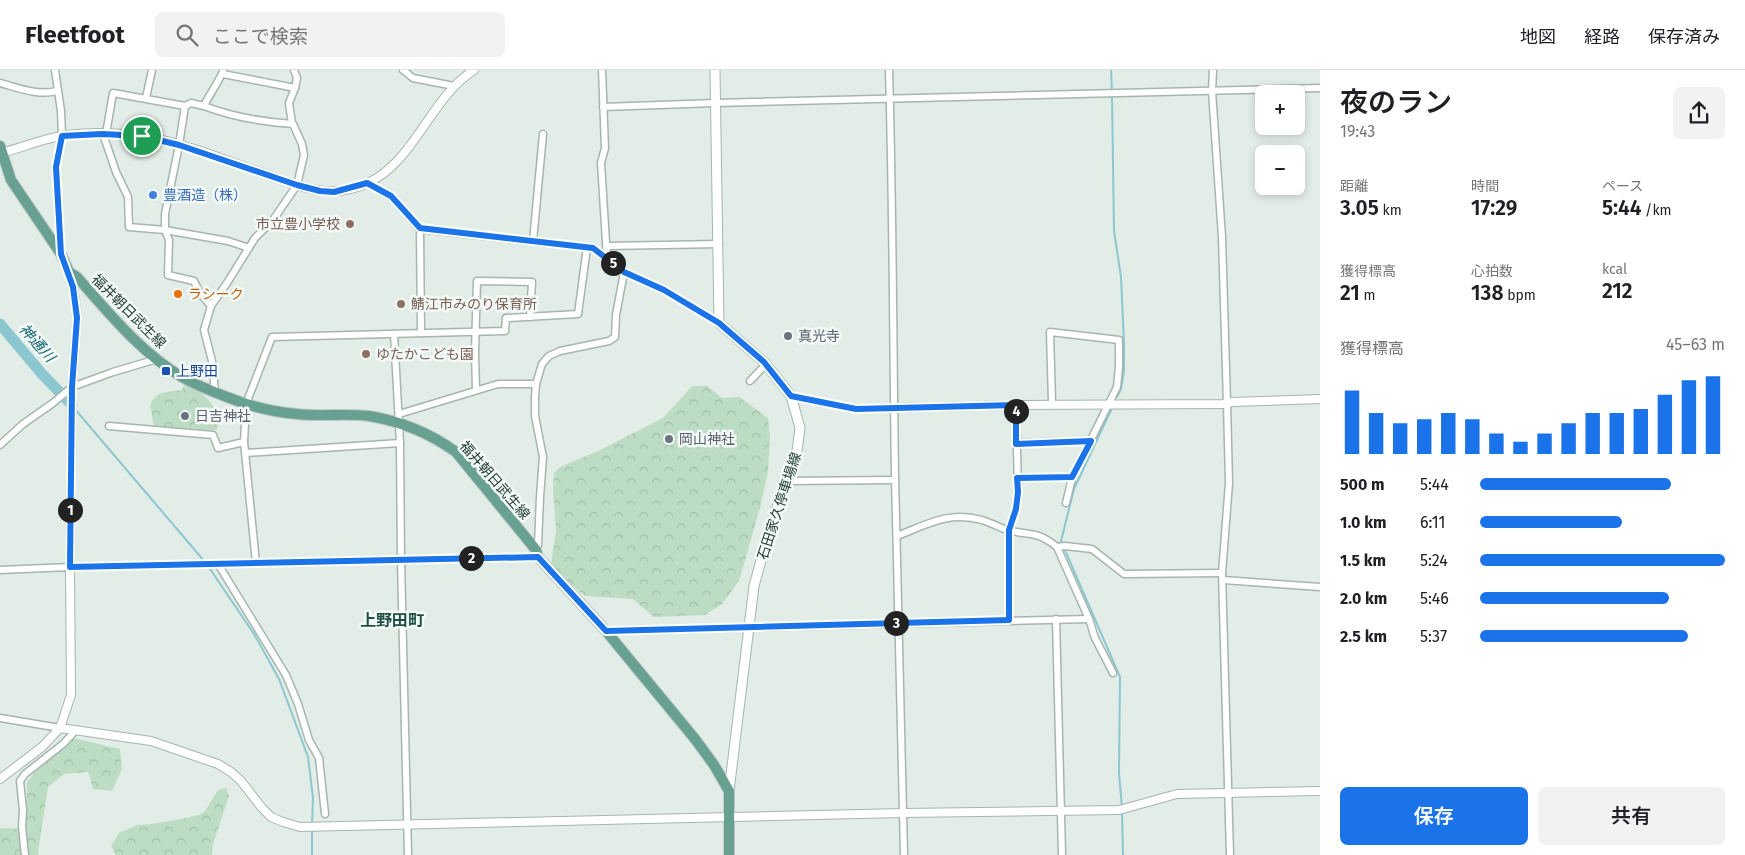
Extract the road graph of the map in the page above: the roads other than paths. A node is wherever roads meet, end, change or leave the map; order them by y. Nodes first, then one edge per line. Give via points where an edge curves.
1 (55, 70) edge
2 (152, 70) edge
3 (294, 70) edge
4 (403, 70) edge
5 (474, 70) edge
6 (602, 70) edge
7 (714, 70) edge
8 (890, 70) edge
9 (1213, 70) edge
10 (223, 72) edge
11 (0, 83) edge
12 (454, 86) junction
13 (295, 88) junction
14 (1320, 88) edge
15 (57, 91) junction
16 (1212, 91) junction
17 (146, 98) junction
18 (890, 99) junction
19 (715, 103) junction
20 (185, 106) junction
21 (204, 106) junction
22 (603, 107) junction
23 (292, 124) junction
24 (104, 134) junction
25 (543, 134) dead end
26 (62, 136) junction
27 (179, 145) junction
28 (1, 151) edge
29 (367, 183) junction
30 (297, 185) junction
31 (420, 228) junction
32 (165, 230) junction
33 (533, 241) junction
34 (719, 244) junction
35 (607, 246) junction
36 (587, 247) junction
37 (249, 248) junction
38 (61, 254) junction
39 (607, 258) junction
40 (69, 272) junction
41 (624, 272) junction
42 (210, 306) junction
43 (530, 317) junction
44 (719, 323) junction
45 (475, 332) junction
46 (421, 333) junction
47 (394, 334) junction
48 (157, 359) junction
49 (766, 364) junction
50 (750, 381) dead end
51 (536, 384) junction
52 (72, 387) junction
53 (476, 390) junction
54 (214, 392) junction
55 (791, 396) junction
56 (1320, 399) edge
57 (1052, 402) dead end
58 (1227, 403) junction
59 (246, 404) junction
60 (1109, 404) junction
61 (1016, 405) junction
62 (894, 408) junction
63 (399, 419) junction
64 (109, 426) dead end
65 (1091, 441) junction
66 (244, 442) junction
67 (400, 443) junction
68 (0, 444) edge
69 (1016, 444) junction
70 (246, 453) junction
71 (1072, 477) junction
72 (1017, 478) junction
73 (895, 480) junction
74 (786, 481) junction
75 (1066, 503) dead end
76 (1009, 530) junction
77 (897, 536) junction
78 (1060, 546) junction
79 (537, 554) junction
80 (401, 560) junction
81 (256, 563) junction
82 (215, 564) junction
83 (70, 567) junction
84 (0, 570) edge
85 (1223, 576) junction
86 (1320, 587) edge
87 (1089, 619) junction
88 (1009, 620) junction
89 (1056, 620) junction
90 (898, 623) junction
91 (749, 627) junction
92 (606, 631) junction
93 (1114, 673) dead end
94 (0, 718) edge
95 (60, 728) junction
96 (76, 730) junction
97 (0, 778) edge
98 (1320, 790) edge
99 (729, 792) junction
100 (1228, 792) junction
101 (1060, 810) junction
102 (903, 812) junction
103 (325, 814) dead end
104 (730, 816) junction
105 (407, 824) junction
106 (25, 855) edge
107 (408, 855) edge
108 (729, 855) edge
109 (904, 855) edge
110 (1062, 855) edge
111 (1230, 855) edge

1 - 15 street
2 - 17 street
3 - 13 street via 297,78
4 - 12 street via 413,78
5 - 12 street
6 - 22 street
7 - 19 main road
8 - 18 street
9 - 16 street
10 - 13 street
10 - 21 street
11 - 15 street via 37,93
12 - 29 street via 393,164
13 - 23 street via 289,104
14 - 16 street
15 - 26 street
16 - 18 street
16 - 58 street via 1222,236
17 - 20 street
17 - 24 street via 113,93
18 - 19 street
18 - 62 street
19 - 22 street
19 - 34 main road
20 - 21 street via 191,103
20 - 27 street
21 - 23 street via 260,122
22 - 35 street via 605,148 601,163
23 - 30 street via 304,155
24 - 26 street
24 - 27 street via 142,136
24 - 32 street via 128,197 129,227
25 - 33 street
26 - 28 street
26 - 38 street via 56,167
27 - 30 street
27 - 32 street
28 - 38 main road, 福井朝日武生線 via 10,180
29 - 30 street via 334,192
29 - 31 street via 391,196
30 - 37 street
31 - 33 street
31 - 46 street
32 - 37 street
32 - 42 street via 169,240 168,275 194,282
33 - 36 street
34 - 35 street
34 - 44 main road
35 - 39 street
36 - 39 street
36 - 43 street via 578,314
37 - 42 street
38 - 40 main road, 福井朝日武生線
39 - 41 street
40 - 48 main road, 福井朝日武生線
40 - 52 street via 77,318
41 - 44 street via 664,290
41 - 51 street via 615,337 548,356
42 - 54 street via 204,330 212,361
43 - 45 street via 506,318 505,332
43 - 45 street via 532,282 477,281
44 - 49 main road, 石田家久停車場線
45 - 46 street
45 - 53 street
46 - 47 street
47 - 59 street via 272,337
47 - 63 street
48 - 52 street
48 - 54 main road, 福井朝日武生線 via 181,376
49 - 50 street
49 - 55 main road, 石田家久停車場線
51 - 53 street via 498,384
51 - 79 street via 535,416 543,457
52 - 68 street
52 - 83 street
53 - 63 street
54 - 59 main road, 福井朝日武生線
55 - 62 street via 856,409
55 - 74 main road, 石田家久停車場線 via 800,428 797,451
56 - 58 street
57 - 60 street via 1050,332 1119,340 1116,386
58 - 60 street
58 - 85 street via 1229,483
59 - 63 main road, 福井朝日武生線 via 298,414
59 - 66 street
60 - 61 street
60 - 65 street
61 - 62 street
61 - 69 street
62 - 73 street
63 - 67 street
63 - 79 main road, 福井朝日武生線 via 456,452
64 - 66 street via 213,435 218,448
65 - 69 street
65 - 71 street
66 - 70 street
67 - 70 street
67 - 80 street
69 - 72 street
70 - 81 street
71 - 72 street
71 - 75 street
72 - 76 street via 1016,509
73 - 74 street
73 - 77 street
74 - 91 main road, 石田家久停車場線 via 754,586
76 - 77 street via 982,520 957,516 946,517
76 - 78 street via 1034,533
76 - 88 street
77 - 90 street
78 - 85 street via 1092,549 1124,574
78 - 87 street
79 - 80 street
79 - 92 main road, 福井朝日武生線
80 - 81 street
80 - 105 street
81 - 82 street
82 - 83 street
82 - 103 street via 286,674 309,740 319,758
83 - 84 street
83 - 95 street via 72,687
85 - 86 street
85 - 100 street
87 - 89 street
87 - 93 street via 1095,638
88 - 89 street
88 - 90 street
89 - 101 street
90 - 91 street
90 - 102 street
91 - 92 street
91 - 99 main road, 石田家久停車場線
92 - 99 main road, 福井朝日武生線 via 695,739
94 - 95 street
95 - 96 street
95 - 97 street via 42,747
96 - 105 street via 151,741 218,764 241,781 271,817 300,827
96 - 106 street via 20,781
98 - 100 street
99 - 104 main road, 福井朝日武生線
100 - 101 street via 1177,794 1122,809
100 - 111 street
101 - 102 street
101 - 110 street
102 - 104 street
102 - 109 street
104 - 105 street
104 - 108 main road, 福井朝日武生線
105 - 107 street

